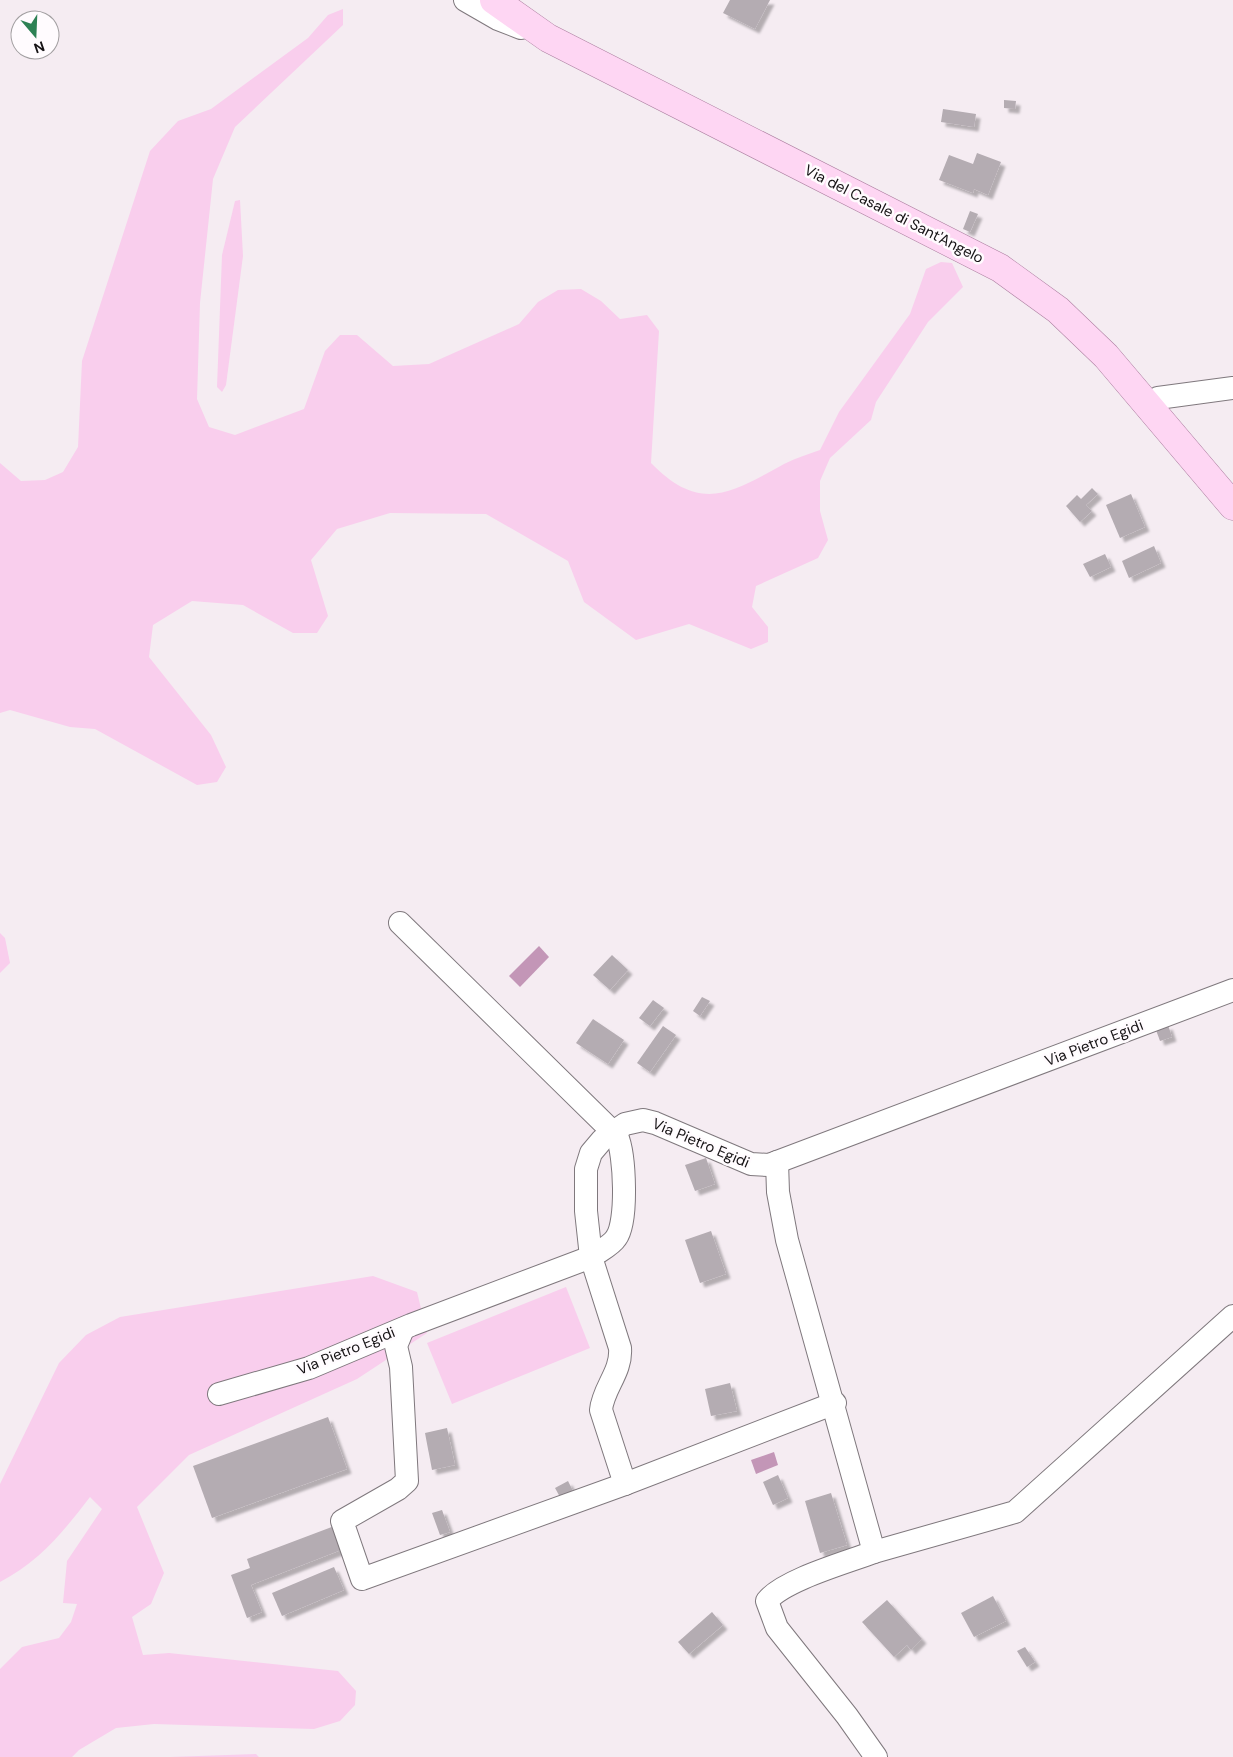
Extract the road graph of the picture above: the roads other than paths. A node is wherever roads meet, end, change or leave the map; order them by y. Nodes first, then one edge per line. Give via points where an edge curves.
1 (466, 0) edge
2 (494, 0) edge
3 (548, 38) junction
4 (1233, 388) edge
5 (1149, 406) junction
6 (1233, 506) edge
7 (400, 923) dead end
8 (1233, 990) edge
9 (613, 1132) junction
10 (777, 1162) junction
11 (591, 1257) junction
12 (1233, 1316) edge
13 (402, 1329) junction
14 (219, 1394) dead end
15 (835, 1403) junction
16 (624, 1484) junction
17 (874, 1552) junction
18 (876, 1757) edge

1 - 3 street via 498,19
2 - 3 main road, Via del Casale di Sant'Angelo
3 - 5 main road, Via del Casale di Sant'Angelo via 1000,268 1038,293 1084,332
4 - 5 street via 1158,398
5 - 6 main road, Via del Casale di Sant'Angelo
7 - 9 street
8 - 10 street, Via Pietro Egidi
9 - 10 street, Via Pietro Egidi via 630,1122 649,1120 751,1164 761,1166
9 - 11 street, Via Pietro Egidi via 591,1153 586,1169
9 - 11 street via 622,1149 624,1167 620,1228 614,1241
10 - 15 street via 778,1192 787,1240
11 - 13 street, Via Pietro Egidi
11 - 16 street via 620,1348 621,1359 602,1399 601,1410
12 - 17 street via 1016,1512
13 - 14 street, Via Pietro Egidi via 308,1368
13 - 16 street via 396,1346 401,1366 407,1481 342,1521 362,1579
15 - 16 street
15 - 17 street
17 - 18 street via 794,1583 773,1593 767,1601 777,1628

